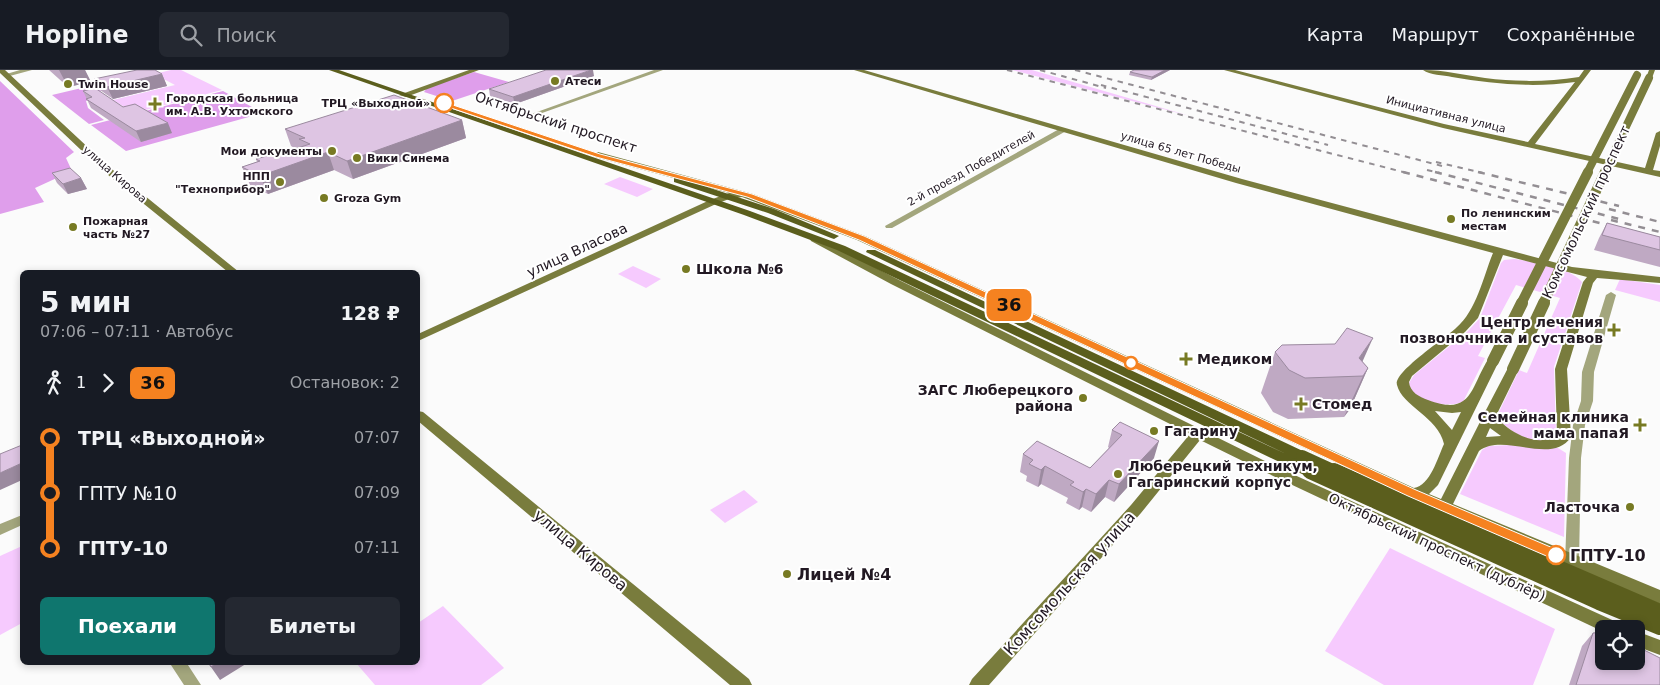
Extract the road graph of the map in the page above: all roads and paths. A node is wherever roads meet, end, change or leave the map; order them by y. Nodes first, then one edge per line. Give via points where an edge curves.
1 (29, 70) edge
2 (332, 70) edge
3 (344, 70) edge
4 (476, 70) edge
5 (660, 70) edge
6 (857, 70) edge
7 (1227, 70) edge
8 (1426, 70) edge
9 (1588, 70) edge
10 (3, 72) edge
11 (1639, 73) edge
12 (1651, 74) edge
13 (1582, 80) junction
14 (1534, 84) junction
15 (407, 93) junction
16 (1568, 96) junction
17 (526, 116) dead end
18 (1064, 130) junction
19 (1660, 133) edge
20 (1529, 146) junction
21 (598, 155) junction
22 (1648, 172) junction
23 (1660, 174) edge
24 (727, 196) junction
25 (750, 196) junction
26 (713, 202) junction
27 (889, 226) dead end
28 (804, 234) junction
29 (1499, 251) junction
30 (232, 270) edge
31 (1595, 274) junction
32 (1660, 280) edge
33 (1611, 295) dead end
34 (420, 337) edge
35 (1407, 392) junction
36 (1472, 402) junction
37 (1489, 413) junction
38 (420, 417) edge
39 (1198, 434) junction
40 (1451, 444) junction
41 (1534, 444) junction
42 (1472, 448) junction
43 (1299, 460) junction
44 (1412, 493) junction
45 (1445, 507) junction
46 (20, 521) edge
47 (0, 530) edge
48 (1422, 540) junction
49 (1572, 562) junction
50 (1660, 598) edge
51 (1660, 612) edge
52 (1595, 620) edge
53 (1660, 627) edge
54 (1645, 642) edge
55 (1660, 648) edge
56 (179, 665) edge
57 (194, 685) edge
58 (743, 685) edge
59 (978, 685) edge

1 - 10 street
2 - 15 main road, Октябрьский проспект
3 - 15 main road, Октябрьский проспект
4 - 15 main road
5 - 17 street
6 - 18 main road, улица 65 лет Победы
7 - 20 main road, Инициативная улица
8 - 14 main road via 1496,83
9 - 13 main road
10 - 30 main road, улица Кирова via 105,168
11 - 36 main road, Комсомольский проспект, bridge
12 - 37 main road, Комсомольский проспект, bridge via 1513,369
13 - 14 main road
13 - 16 main road
14 - 16 main road via 1554,88
15 - 21 main road, Октябрьский проспект
15 - 26 main road, Октябрьский проспект
16 - 20 main road
18 - 27 street, 2-й проезд Победителей
18 - 29 main road, улица 65 лет Победы
19 - 22 main road
20 - 22 main road, Инициативная улица
21 - 24 main road, Октябрьский проспект
21 - 25 main road
22 - 23 main road, Инициативная улица
24 - 25 main road, улица Власова
24 - 26 main road, улица Власова
24 - 43 main road, Октябрьский проспект via 881,256
25 - 44 main road via 902,256
26 - 28 main road, Октябрьский проспект
26 - 34 main road, улица Власова
28 - 39 main road, Октябрьский проспект (дублёр)
28 - 43 main road, Октябрьский проспект
29 - 31 main road, улица 65 лет Победы
29 - 35 main road via 1474,316 1408,373 1402,383
31 - 32 main road, улица 65 лет Победы
31 - 41 main road via 1588,282 1561,370 1564,437 1552,444
33 - 49 street via 1588,372 1587,401 1579,425
35 - 36 main road via 1421,402 1439,407 1458,408
35 - 40 main road via 1446,430
36 - 40 main road, Комсомольский проспект
37 - 41 main road via 1504,432
37 - 42 main road, Комсомольский проспект
38 - 58 main road, улица Кирова
39 - 48 main road, Октябрьский проспект (дублёр)
39 - 59 main road, Комсомольская улица via 1136,509
40 - 44 main road, Комсомольский проспект via 1431,485 1423,492
41 - 42 main road via 1489,442
42 - 45 main road, Комсомольский проспект
43 - 51 main road, Октябрьский проспект, bridge
43 - 53 main road, Октябрьский проспект, bridge
44 - 45 main road
45 - 48 main road, Комсомольский проспект
45 - 49 main road
46 - 47 street
48 - 52 main road, Октябрьский проспект (дублёр)
49 - 50 main road
54 - 55 main road
56 - 57 street

